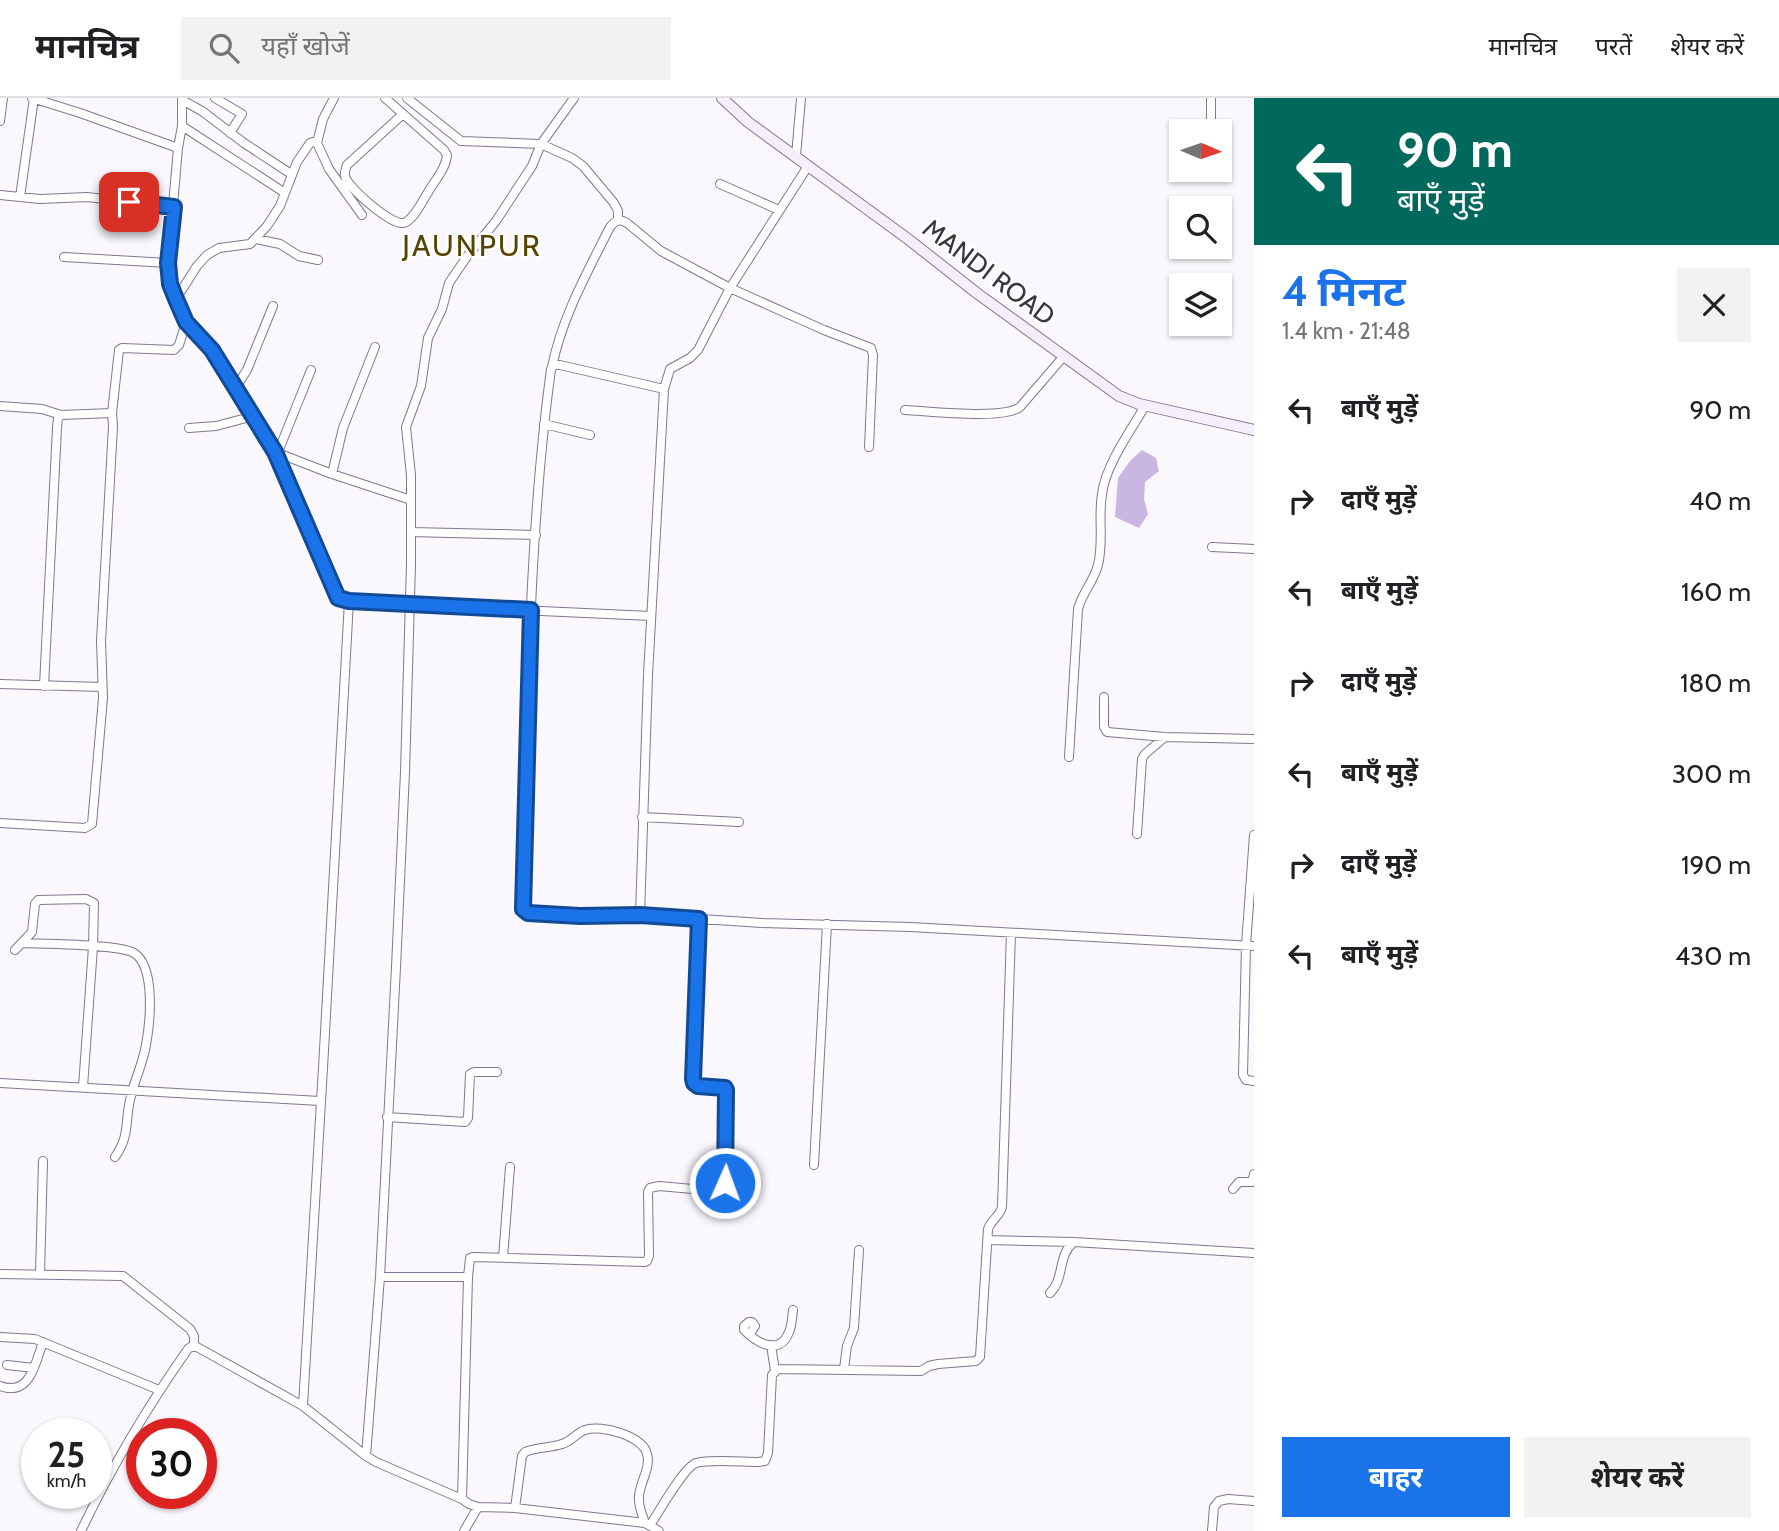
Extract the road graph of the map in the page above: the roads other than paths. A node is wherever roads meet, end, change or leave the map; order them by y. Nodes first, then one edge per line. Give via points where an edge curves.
1 (3, 98) edge
2 (33, 98) edge
3 (215, 98) edge
4 (334, 98) edge
5 (385, 98) edge
6 (407, 98) edge
7 (575, 98) edge
8 (722, 98) edge
9 (801, 98) edge
10 (1211, 98) edge
11 (182, 99) edge
12 (403, 114) junction
13 (1211, 119) dead end
14 (0, 121) edge
15 (182, 126) junction
16 (230, 132) junction
17 (317, 143) junction
18 (541, 144) junction
19 (178, 148) junction
20 (796, 156) junction
21 (808, 166) junction
22 (291, 174) junction
23 (720, 184) dead end
24 (285, 193) junction
25 (0, 195) edge
26 (20, 197) junction
27 (174, 207) junction
28 (779, 210) junction
29 (362, 215) dead end
30 (618, 220) junction
31 (256, 239) junction
32 (64, 257) dead end
33 (318, 260) dead end
34 (168, 263) junction
35 (730, 288) junction
36 (176, 299) junction
37 (273, 306) dead end
38 (186, 322) junction
39 (375, 347) dead end
40 (1063, 356) junction
41 (552, 367) junction
42 (311, 370) dead end
43 (236, 387) junction
44 (664, 389) junction
45 (0, 406) edge
46 (1145, 406) junction
47 (905, 410) dead end
48 (112, 413) junction
49 (61, 415) junction
50 (254, 416) junction
51 (544, 424) junction
52 (189, 428) dead end
53 (1254, 430) edge
54 (590, 435) dead end
55 (869, 447) dead end
56 (277, 452) junction
57 (332, 474) junction
58 (411, 500) junction
59 (411, 532) junction
60 (536, 535) junction
61 (1212, 547) dead end
62 (1254, 549) edge
63 (349, 601) junction
64 (410, 604) junction
65 (531, 610) junction
66 (651, 616) junction
67 (0, 684) edge
68 (44, 686) junction
69 (102, 687) junction
70 (1104, 697) dead end
71 (1165, 737) junction
72 (1254, 740) edge
73 (1069, 757) dead end
74 (642, 817) junction
75 (739, 822) dead end
76 (0, 823) edge
77 (1137, 834) dead end
78 (1254, 835) edge
79 (640, 915) junction
80 (699, 919) junction
81 (827, 924) junction
82 (1011, 933) junction
83 (1250, 946) edge
84 (93, 947) junction
85 (497, 1072) dead end
86 (1254, 1081) edge
87 (0, 1083) edge
88 (83, 1087) junction
89 (132, 1091) junction
90 (320, 1101) junction
91 (387, 1117) junction
92 (115, 1157) dead end
93 (43, 1161) dead end
94 (814, 1165) dead end
95 (510, 1167) dead end
96 (1254, 1174) edge
97 (1233, 1189) dead end
98 (988, 1240) junction
99 (1074, 1242) junction
100 (859, 1250) dead end
101 (1254, 1253) edge
102 (503, 1258) junction
103 (0, 1274) edge
104 (40, 1275) junction
105 (468, 1277) junction
106 (380, 1278) junction
107 (1050, 1293) dead end
108 (793, 1310) dead end
109 (750, 1334) dead end
110 (0, 1337) edge
111 (43, 1342) junction
112 (771, 1345) junction
113 (194, 1346) junction
114 (7, 1365) dead end
115 (34, 1367) junction
116 (844, 1369) junction
117 (775, 1371) junction
118 (0, 1386) edge
119 (159, 1390) junction
120 (303, 1406) junction
121 (366, 1456) junction
122 (463, 1499) junction
123 (1254, 1501) edge
124 (478, 1507) junction
125 (515, 1508) junction
126 (648, 1524) junction
127 (81, 1531) edge
128 (464, 1531) edge
129 (659, 1531) edge
130 (1212, 1531) edge

1 - 14 street
2 - 19 street
2 - 26 street
3 - 16 street via 242,114
4 - 17 street
5 - 12 street
6 - 18 street via 461,141
7 - 18 street
8 - 20 street, MANDI ROAD
9 - 20 street
10 - 13 street
11 - 15 street
11 - 16 street
12 - 12 street via 444,150 447,160 415,213 401,224 365,200 345,173 347,165
15 - 19 street
15 - 24 street
16 - 22 street
17 - 22 street via 310,143
17 - 29 street via 329,169
18 - 30 street via 583,166 614,203
18 - 58 street via 496,221 449,283 428,338 421,386 407,427
19 - 27 street
20 - 21 street, MANDI ROAD
21 - 28 street
21 - 40 street, MANDI ROAD
22 - 24 street
23 - 28 street
24 - 31 street
25 - 26 street
26 - 27 street via 87,197
27 - 34 street
28 - 35 street
30 - 35 street via 661,251
30 - 41 street via 574,299
31 - 33 street
31 - 36 street via 207,255
32 - 34 street
34 - 36 street
35 - 44 street via 698,350 670,369
35 - 55 street via 873,350
36 - 38 street
37 - 43 street
38 - 43 street via 212,350
38 - 48 street via 174,350 119,350
39 - 57 street via 342,428
40 - 46 street, MANDI ROAD via 1119,396
40 - 47 street via 1015,411
41 - 44 street via 560,365
41 - 51 street
42 - 56 street
43 - 50 street
44 - 66 street
45 - 49 street
46 - 53 street, MANDI ROAD
46 - 73 street via 1107,472 1102,493 1100,558 1078,609
48 - 49 street
48 - 69 street
49 - 68 street
50 - 52 street via 226,425
50 - 56 street
51 - 54 street
51 - 60 street
56 - 57 street
56 - 63 street via 338,598
57 - 58 street
58 - 59 street
59 - 60 street
59 - 64 street
60 - 65 street
61 - 62 street
63 - 64 street
63 - 90 street
64 - 65 street
64 - 91 street
65 - 66 street
65 - 79 street via 523,909 580,916
66 - 74 street
67 - 68 street
68 - 69 street
69 - 76 street via 90,826
70 - 71 street via 1107,732
71 - 72 street
71 - 77 street via 1142,759
74 - 75 street
74 - 79 street
78 - 83 street
79 - 80 street
80 - 81 street
80 - 102 street via 693,1079 698,1086 726,1090 724,1187 715,1191 650,1188 649,1256 645,1262
81 - 82 street
81 - 94 street
82 - 83 street
82 - 98 street via 1002,1207 989,1226
83 - 86 street via 1243,1075
84 - 84 street via 94,906 86,899 38,900 32,932 19,946
84 - 88 street
84 - 89 street via 132,952 147,974 146,1044
85 - 91 street via 470,1074 466,1122
87 - 88 street
88 - 89 street
89 - 90 street
89 - 92 street via 124,1144
90 - 120 street
91 - 106 street
93 - 104 street
95 - 102 street
96 - 97 street via 1252,1182 1239,1182
98 - 99 street
98 - 116 street via 979,1359 932,1365 921,1371
99 - 101 street
99 - 107 street via 1066,1250
100 - 116 street via 854,1328
102 - 105 street via 471,1257
103 - 104 street
104 - 113 street via 123,1276 190,1329
105 - 106 street
105 - 122 street
106 - 121 street
108 - 112 street via 788,1335
109 - 112 street
110 - 111 street
111 - 115 street
111 - 119 street
112 - 117 street
113 - 119 street
113 - 120 street
114 - 115 street
115 - 118 street via 21,1387
116 - 117 street
117 - 126 street via 765,1461 693,1464
119 - 127 street
120 - 121 street
121 - 122 street
122 - 124 street
123 - 130 street via 1219,1501 1214,1507
124 - 125 street
124 - 128 street
125 - 126 street
125 - 126 street via 525,1452 565,1444 588,1429 611,1430 640,1444 647,1454 639,1504
126 - 129 street

